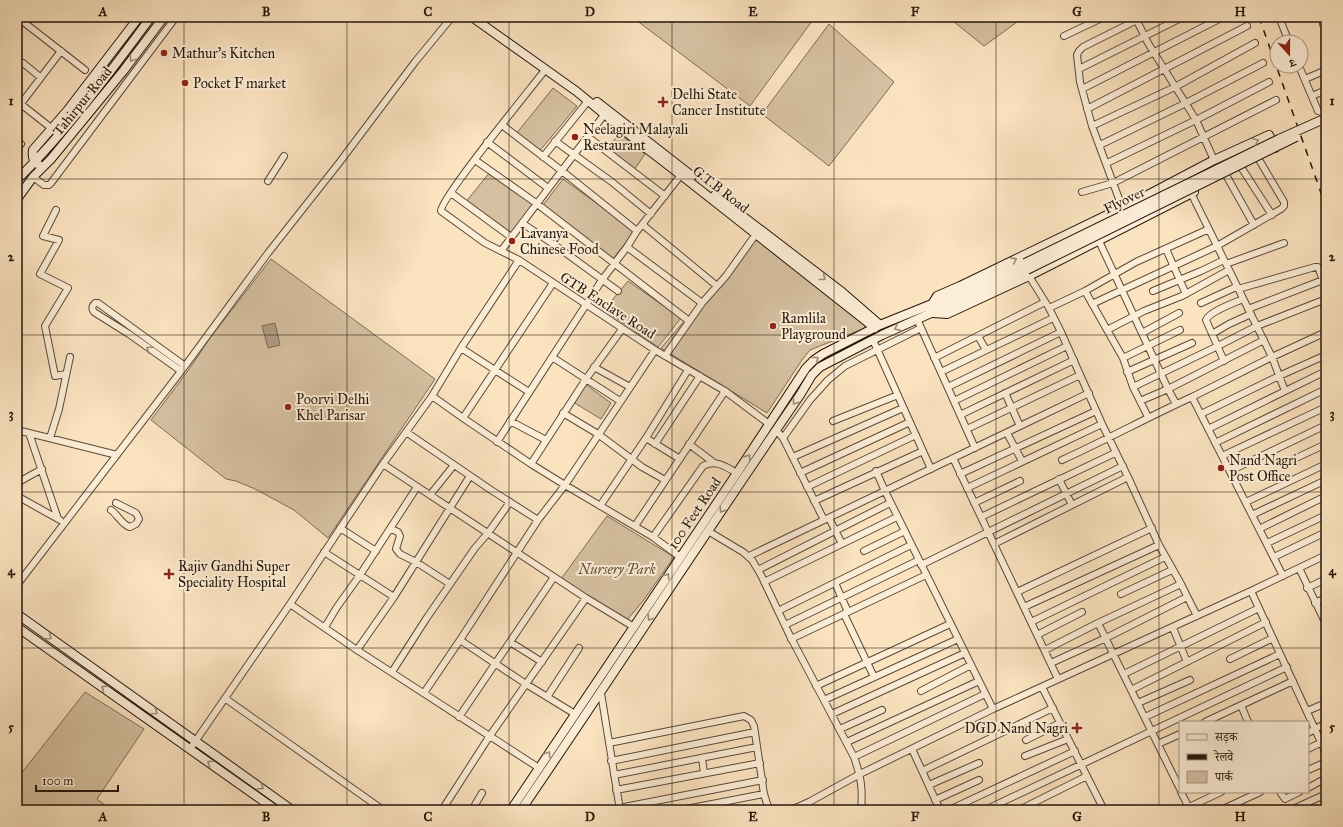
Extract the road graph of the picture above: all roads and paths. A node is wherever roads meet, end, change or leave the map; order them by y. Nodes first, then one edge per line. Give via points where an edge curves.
1 (139, 17) edge
2 (151, 17) edge
3 (164, 17) edge
4 (176, 17) edge
5 (452, 17) edge
6 (472, 17) edge
7 (480, 17) edge
8 (1104, 17) edge
9 (1143, 17) edge
10 (1183, 17) edge
11 (1223, 17) edge
12 (1279, 17) edge
13 (17, 18) edge
14 (1136, 19) edge
15 (1247, 26) dead end
16 (1286, 34) edge
17 (1064, 36) dead end
18 (1145, 37) junction
19 (133, 42) junction
20 (1255, 43) dead end
21 (141, 48) junction
22 (60, 51) junction
23 (1154, 53) junction
24 (23, 63) dead end
25 (1263, 63) dead end
26 (1079, 69) junction
27 (1165, 69) junction
28 (85, 70) dead end
29 (546, 70) junction
30 (1326, 70) edge
31 (1303, 74) edge
32 (40, 77) junction
33 (1305, 79) junction
34 (1269, 82) dead end
35 (1175, 87) junction
36 (1082, 89) junction
37 (1326, 90) edge
38 (1312, 96) junction
39 (1276, 100) dead end
40 (588, 101) junction
41 (1186, 103) junction
42 (18, 104) edge
43 (1087, 109) junction
44 (1326, 114) edge
45 (604, 115) junction
46 (1196, 120) junction
47 (1326, 124) edge
48 (502, 125) junction
49 (1092, 126) junction
50 (52, 128) junction
51 (60, 135) junction
52 (588, 137) junction
53 (1203, 137) junction
54 (555, 141) junction
55 (487, 142) junction
56 (1100, 145) junction
57 (574, 155) junction
58 (284, 156) dead end
59 (543, 157) junction
60 (1258, 158) junction
61 (475, 160) junction
62 (1214, 160) junction
63 (35, 162) junction
64 (1107, 163) junction
65 (1241, 167) junction
66 (42, 168) junction
67 (562, 171) junction
68 (681, 175) junction
69 (1226, 175) junction
70 (33, 177) junction
71 (17, 180) edge
72 (268, 181) dead end
73 (1113, 183) junction
74 (548, 188) junction
75 (1082, 192) dead end
76 (451, 193) junction
77 (1191, 193) junction
78 (665, 196) junction
79 (17, 199) edge
80 (1136, 200) junction
81 (536, 203) junction
82 (1122, 207) junction
83 (56, 210) dead end
84 (651, 214) junction
85 (1272, 215) junction
86 (1144, 218) junction
87 (522, 223) junction
88 (642, 225) junction
89 (1254, 225) junction
90 (1209, 229) junction
91 (637, 231) junction
92 (756, 234) junction
93 (511, 237) junction
94 (1100, 240) junction
95 (1284, 243) dead end
96 (1217, 246) junction
97 (627, 247) junction
98 (1166, 249) junction
99 (501, 251) junction
100 (519, 260) junction
101 (614, 262) junction
102 (1225, 262) junction
103 (800, 264) junction
104 (1174, 265) junction
105 (1229, 270) junction
106 (1115, 274) junction
107 (1029, 276) junction
108 (1180, 279) junction
109 (602, 280) junction
110 (1323, 280) junction
111 (553, 283) junction
112 (717, 286) junction
113 (1237, 288) junction
114 (1326, 288) edge
115 (1122, 289) junction
116 (618, 291) dead end
117 (1085, 291) junction
118 (1152, 291) dead end
119 (1186, 294) junction
120 (962, 296) junction
121 (1243, 299) junction
122 (1326, 299) edge
123 (1045, 302) junction
124 (702, 303) junction
125 (1201, 303) dead end
126 (587, 304) junction
127 (1092, 304) junction
128 (932, 308) junction
129 (1048, 308) junction
130 (1249, 312) junction
131 (1179, 313) dead end
132 (17, 314) edge
133 (1135, 316) junction
134 (1053, 318) junction
135 (17, 319) edge
136 (917, 319) junction
137 (689, 321) junction
138 (877, 326) junction
139 (1257, 326) junction
140 (921, 328) junction
141 (622, 329) junction
142 (1107, 330) junction
143 (1180, 330) dead end
144 (1061, 332) junction
145 (1326, 332) edge
146 (1142, 333) junction
147 (1212, 334) junction
148 (978, 336) junction
149 (873, 340) junction
150 (1264, 340) junction
151 (1192, 343) dead end
152 (1148, 345) junction
153 (1067, 346) junction
154 (1218, 346) junction
155 (461, 348) junction
156 (654, 350) junction
157 (877, 350) junction
158 (986, 350) junction
159 (1326, 355) edge
160 (665, 356) junction
161 (70, 357) dead end
162 (552, 357) junction
163 (1272, 357) junction
164 (934, 358) junction
165 (1122, 358) junction
166 (1074, 360) junction
167 (1155, 360) junction
168 (1224, 361) junction
169 (594, 367) junction
170 (183, 368) junction
171 (495, 369) junction
172 (688, 370) junction
173 (1326, 371) edge
174 (941, 372) junction
175 (1127, 372) junction
176 (1161, 373) junction
177 (66, 374) junction
178 (1080, 375) junction
179 (700, 376) junction
180 (1279, 376) junction
181 (586, 379) junction
182 (630, 387) junction
183 (948, 387) junction
184 (1133, 387) junction
185 (1168, 389) junction
186 (1326, 389) edge
187 (725, 391) junction
188 (1285, 391) junction
189 (529, 392) junction
190 (1005, 393) junction
191 (1089, 393) junction
192 (898, 395) junction
193 (432, 396) junction
194 (1192, 397) junction
195 (620, 401) junction
196 (954, 401) junction
197 (1140, 401) junction
198 (1176, 404) junction
199 (1326, 407) edge
200 (904, 408) junction
201 (1012, 408) junction
202 (1096, 411) junction
203 (563, 413) junction
204 (1201, 414) junction
205 (960, 415) junction
206 (1148, 417) junction
207 (463, 418) junction
208 (510, 421) junction
209 (833, 422) dead end
210 (910, 422) junction
211 (769, 424) junction
212 (1102, 424) junction
213 (1326, 425) edge
214 (1020, 426) junction
215 (967, 429) junction
216 (1208, 429) junction
217 (17, 430) edge
218 (776, 430) junction
219 (406, 432) junction
220 (29, 433) junction
221 (1007, 433) junction
222 (598, 434) junction
223 (916, 435) junction
224 (50, 438) junction
225 (646, 438) junction
226 (784, 438) junction
227 (1109, 439) junction
228 (546, 440) junction
229 (497, 442) junction
230 (1215, 442) junction
231 (655, 444) junction
232 (689, 444) junction
233 (1326, 444) edge
234 (975, 448) junction
235 (1015, 448) junction
236 (923, 450) junction
237 (1115, 453) junction
238 (117, 455) junction
239 (1222, 456) junction
240 (793, 457) junction
241 (953, 458) junction
242 (680, 459) junction
243 (1294, 459) dead end
244 (631, 460) junction
245 (1062, 460) dead end
246 (1022, 461) junction
247 (713, 462) junction
248 (383, 464) junction
249 (531, 464) junction
250 (1326, 464) edge
251 (454, 465) junction
252 (1122, 466) junction
253 (42, 469) junction
254 (931, 469) junction
255 (876, 471) junction
256 (1230, 471) junction
257 (737, 473) junction
258 (800, 473) junction
259 (960, 474) junction
260 (470, 476) junction
261 (1128, 477) junction
262 (1059, 479) junction
263 (665, 480) junction
264 (1326, 480) edge
265 (1020, 481) dead end
266 (17, 482) edge
267 (565, 486) junction
268 (417, 487) junction
269 (807, 487) junction
270 (967, 488) junction
271 (884, 491) junction
272 (1066, 493) junction
273 (430, 495) junction
274 (17, 496) edge
275 (1326, 496) edge
276 (814, 501) junction
277 (510, 502) junction
278 (1246, 502) junction
279 (116, 503) dead end
280 (890, 503) junction
281 (974, 503) junction
282 (1072, 505) junction
283 (600, 506) junction
284 (450, 508) junction
285 (111, 510) dead end
286 (1252, 515) junction
287 (1326, 516) edge
288 (897, 517) junction
289 (981, 517) junction
290 (58, 519) junction
291 (826, 519) junction
292 (538, 520) junction
293 (65, 522) junction
294 (635, 526) junction
295 (700, 526) junction
296 (340, 528) junction
297 (1152, 528) junction
298 (391, 529) junction
299 (1259, 529) junction
300 (836, 530) junction
301 (708, 531) junction
302 (904, 531) junction
303 (988, 532) junction
304 (1326, 532) edge
305 (488, 533) junction
306 (653, 537) junction
307 (1267, 543) junction
308 (842, 544) junction
309 (994, 544) junction
310 (911, 545) junction
311 (1159, 545) junction
312 (376, 551) junction
313 (864, 551) dead end
314 (324, 552) junction
315 (516, 552) junction
316 (1326, 555) edge
317 (749, 556) junction
318 (1165, 557) junction
319 (1274, 557) junction
320 (680, 558) junction
321 (416, 562) junction
322 (920, 562) junction
323 (1299, 568) junction
324 (758, 570) junction
325 (1172, 570) junction
326 (360, 575) junction
327 (926, 575) junction
328 (1283, 576) junction
329 (554, 577) junction
330 (1326, 579) edge
331 (764, 582) junction
332 (835, 583) junction
333 (450, 584) junction
334 (1181, 584) junction
335 (17, 585) edge
336 (1307, 588) junction
337 (1251, 591) junction
338 (1017, 592) junction
339 (1121, 594) dead end
340 (394, 597) junction
341 (1187, 597) junction
342 (586, 598) junction
343 (841, 598) junction
344 (1326, 598) edge
345 (1315, 603) junction
346 (290, 604) junction
347 (1024, 607) junction
348 (1259, 608) junction
349 (778, 611) junction
350 (1082, 612) dead end
351 (846, 613) junction
352 (17, 614) edge
353 (1197, 616) junction
354 (1324, 616) edge
355 (1030, 622) junction
356 (1266, 622) junction
357 (1098, 623) junction
358 (950, 624) junction
359 (1326, 624) edge
360 (785, 625) junction
361 (17, 627) edge
362 (325, 627) junction
363 (634, 627) junction
364 (1172, 628) junction
365 (1037, 635) junction
366 (1106, 638) junction
367 (1273, 638) junction
368 (791, 639) junction
369 (958, 639) junction
370 (460, 640) junction
371 (510, 642) junction
372 (1180, 647) junction
373 (579, 648) dead end
374 (357, 650) junction
375 (1045, 650) junction
376 (965, 653) junction
377 (1280, 654) junction
378 (1114, 655) junction
379 (1230, 659) dead end
380 (542, 662) junction
381 (867, 662) junction
382 (1187, 662) junction
383 (1051, 663) junction
384 (496, 664) junction
385 (971, 666) junction
386 (1287, 668) junction
387 (392, 672) junction
388 (1124, 674) junction
389 (874, 677) junction
390 (1058, 679) junction
391 (1190, 680) dead end
392 (979, 681) junction
393 (1293, 681) junction
394 (526, 684) junction
395 (816, 686) junction
396 (1042, 687) junction
397 (1132, 690) junction
398 (921, 691) dead end
399 (424, 693) junction
400 (601, 693) junction
401 (985, 694) junction
402 (547, 697) junction
403 (226, 699) junction
404 (824, 700) junction
405 (1138, 703) junction
406 (1326, 703) edge
407 (1241, 706) junction
408 (1053, 708) junction
409 (882, 710) dead end
410 (993, 710) junction
411 (1307, 711) junction
412 (575, 714) junction
413 (832, 714) junction
414 (459, 716) junction
415 (1145, 717) junction
416 (1207, 721) edge
417 (1248, 721) edge
418 (1060, 723) junction
419 (1326, 723) edge
420 (840, 729) junction
421 (1316, 729) junction
422 (1152, 731) junction
423 (755, 732) junction
424 (1309, 732) edge
425 (1179, 734) edge
426 (489, 737) junction
427 (1068, 739) junction
428 (1026, 740) dead end
429 (1324, 741) edge
430 (196, 742) junction
431 (847, 742) junction
432 (609, 743) junction
433 (1158, 744) junction
434 (757, 747) junction
435 (1309, 748) edge
436 (190, 749) junction
437 (912, 749) junction
438 (1075, 751) junction
439 (1326, 753) edge
440 (1025, 756) dead end
441 (854, 757) junction
442 (702, 758) junction
443 (611, 761) junction
444 (1326, 762) edge
445 (760, 763) junction
446 (978, 763) dead end
447 (1081, 764) junction
448 (539, 768) junction
449 (1309, 770) edge
450 (922, 771) junction
451 (704, 773) junction
452 (860, 774) junction
453 (614, 775) junction
454 (1087, 776) junction
455 (1326, 778) edge
456 (763, 780) junction
457 (979, 780) dead end
458 (929, 785) junction
459 (1179, 787) edge
460 (1309, 787) edge
461 (616, 790) junction
462 (482, 793) dead end
463 (1181, 793) edge
464 (1219, 793) edge
465 (1258, 793) edge
466 (1281, 793) edge
467 (1297, 793) edge
468 (764, 794) junction
469 (1326, 794) edge
470 (935, 800) junction
471 (620, 809) edge
472 (1189, 809) edge
473 (276, 810) edge
474 (292, 810) edge
475 (383, 810) edge
476 (442, 810) edge
477 (472, 810) edge
478 (511, 810) edge
479 (521, 810) edge
480 (681, 810) edge
481 (769, 810) edge
482 (791, 810) edge
483 (861, 810) edge
484 (940, 810) edge
485 (948, 810) edge
486 (985, 810) edge
487 (1019, 810) edge
488 (1104, 810) edge
489 (1221, 810) edge
490 (1291, 810) edge

1 - 50 main road
2 - 19 main road, Tahirpur Road
3 - 21 main road, Tahirpur Road
4 - 70 street via 51,183 44,185
5 - 170 street via 402,78
6 - 29 main road, G.T.B Road
7 - 103 main road, G.T.B Road via 610,112
8 - 17 street
9 - 14 street
10 - 18 street
11 - 23 street
12 - 16 street
13 - 22 street
14 - 18 street
14 - 26 street via 1083,47 1077,55
15 - 27 street
18 - 23 street
18 - 26 street
19 - 21 main road
19 - 51 main road, Tahirpur Road
20 - 35 street
21 -> 66 main road, Tahirpur Road
22 - 28 street
22 - 32 street
23 - 27 street
23 - 36 street
24 - 32 street
25 - 41 street
26 - 36 street
27 - 35 street
27 - 43 street
29 - 40 main road, G.T.B Road
29 - 48 street, GTB Enclave Road
30 - 33 street
31 - 33 street
32 - 42 street
33 - 38 street
34 - 46 street
35 - 41 street
35 - 49 street
36 - 43 street
37 - 38 street
38 - 44 street via 1318,111
39 - 53 street
40 - 45 main road, G.T.B Road
40 - 54 street
41 - 46 street
41 - 56 street
42 - 50 street
43 - 49 street
44 - 120 main road, Flyover, bridge
45 - 52 street
45 - 68 main road, G.T.B Road
46 - 53 street
46 - 64 street
47 - 120 main road, Flyover, bridge via 1027,270
48 - 55 street, GTB Enclave Road
48 - 59 street
49 - 56 street
50 - 51 street
50 - 63 main road via 32,150
51 - 63 main road, Tahirpur Road
52 - 57 street
52 - 78 street
53 - 62 street
53 - 73 street
54 - 57 street
54 - 59 street
55 - 61 street, GTB Enclave Road
55 - 74 street
56 - 64 street
57 - 67 street
57 - 84 street
58 - 72 street
59 - 67 street
62 -> 60 main road via 1269,135 1276,149
60 - 65 main road
60 - 85 street via 1284,202 1284,206
61 - 76 street, GTB Enclave Road
61 - 81 street
62 - 80 main road
63 - 66 main road
63 - 71 main road, Tahirpur Road
64 - 73 street
65 - 69 main road
65 - 85 street
66 - 70 main road, Tahirpur Road
67 - 74 street
67 - 91 street
68 - 78 street
68 - 92 main road, G.T.B Road
69 - 77 main road
69 - 89 street
70 - 79 main road, Tahirpur Road
73 - 75 street
73 - 82 street
74 - 81 street
76 - 93 street
76 - 99 street, GTB Enclave Road via 441,209 442,212 485,243
77 - 86 main road
77 - 90 street
78 - 84 street
80 - 82 main road
80 - 86 main road
80 - 86 main road via 1151,200 1246,155 1154,205
81 - 87 street
81 - 101 street
128 -> 82 main road via 937,296
83 - 177 street via 43,236 59,240 40,274 68,288 45,326 55,376
84 - 88 street
85 - 89 street
86 - 94 main road
87 - 93 street
87 - 109 street
88 - 91 street
88 - 112 street
89 - 96 street
90 - 96 street
90 - 98 street
91 - 97 street
92 - 103 main road, G.T.B Road
92 - 112 street
93 - 99 street
94 - 106 street
94 - 107 main road
95 - 102 street
96 - 102 street
96 - 104 street
97 - 101 street
97 - 124 street
98 - 104 street
98 - 106 street
99 - 100 street, GTB Enclave Road
100 - 111 street, GTB Enclave Road
100 - 155 street
101 - 109 street
101 - 137 street
102 - 105 street
102 - 108 street
103 - 138 main road, G.T.B Road
104 - 108 street
104 - 115 street
105 - 113 street
105 - 119 street
106 - 115 street
106 - 117 street
107 - 123 street
107 - 128 main road via 947,314
108 - 118 street
108 - 119 street
109 - 116 street
109 - 126 street
110 - 113 street via 1320,270 1315,267
110 - 114 street
110 - 130 street
111 - 126 street, GTB Enclave Road
111 - 171 street
112 - 124 street
113 - 121 street
113 - 125 street
115 - 127 street
115 - 133 street
117 - 127 street
117 - 129 street
119 - 133 street
120 - 128 main road, Flyover
121 - 130 street
121 - 147 street via 1209,315 1206,320
122 - 139 street
123 - 129 street
123 - 148 street
124 - 137 street
126 - 141 street, GTB Enclave Road
126 - 162 street
127 - 142 street
128 - 136 main road, 100 Feet Road
128 - 138 main road, 100 Feet Road
129 - 134 street
130 - 139 street
130 - 147 street
131 - 146 street
132 - 135 street
133 - 142 street
133 - 146 street
134 - 144 street
134 - 158 street
136 - 140 street
136 -> 149 main road, 100 Feet Road
137 - 160 street
211 -> 138 main road, 100 Feet Road via 814,360
139 - 150 street
139 - 154 street
140 - 157 street
140 - 164 street
141 - 156 street, GTB Enclave Road
141 - 169 street
142 - 165 street
143 - 152 street
144 - 153 street
144 - 183 street
145 - 163 street
146 - 152 street
147 - 154 street
148 - 158 street
148 - 164 street
149 - 157 street
149 -> 218 main road, 100 Feet Road via 820,367
150 - 163 street
150 - 168 street
151 - 167 street
152 - 165 street
152 - 167 street
153 - 166 street
153 - 196 street
154 - 168 street
154 - 176 street
155 - 171 street
155 - 193 street
156 - 160 street, GTB Enclave Road
156 - 182 street
157 - 192 street
157 - 226 street via 845,366 828,380 810,400
158 - 174 street
159 - 180 street
160 - 172 street, GTB Enclave Road
161 - 177 street
162 - 181 street
162 - 189 street
163 - 180 street
163 - 194 street
164 - 174 street
165 - 175 street
166 - 178 street
166 - 190 street
167 - 175 street
167 - 176 street
168 - 185 street
169 - 181 street
169 - 182 street
170 -> 170 street via 94,312 92,305 98,303
170 - 238 street
171 - 189 street
171 - 207 street
172 - 179 street, GTB Enclave Road
172 - 225 street
173 - 188 street
174 - 183 street
175 - 184 street
176 - 184 street
176 - 185 street
177 - 224 street
178 - 191 street
178 - 201 street
179 - 187 street, GTB Enclave Road
179 - 231 street
180 - 188 street
180 - 204 street
181 - 195 street
181 - 203 street
182 - 195 street
183 - 196 street
184 - 197 street
185 - 197 street
185 - 198 street
186 - 230 street
187 - 211 street, GTB Enclave Road
187 - 232 street
188 - 216 street
189 - 208 street
190 - 201 street
190 - 205 street
191 - 202 street
191 - 214 street
192 - 200 street
192 - 209 street
193 - 207 street
193 - 219 street
194 - 198 street
194 - 204 street
195 - 222 street
196 - 205 street
197 - 206 street
198 - 206 street
199 - 239 street
200 - 210 street
200 - 240 street
201 - 214 street
201 - 215 street
202 - 212 street
202 - 235 street
203 - 222 street
203 - 228 street
204 - 216 street
205 - 215 street
206 - 227 street
207 - 229 street
208 - 228 street
208 - 229 street
210 - 223 street
210 - 258 street
211 - 218 main road
257 -> 211 main road, 100 Feet Road
212 - 227 street
212 - 246 street
213 - 256 street
214 - 221 street
215 - 234 street
216 - 230 street
217 - 220 street
218 - 226 street
218 -> 301 main road, 100 Feet Road
219 - 248 street
219 - 251 street
220 - 224 street
220 - 253 street
221 - 234 street
221 - 235 street
222 - 244 street
222 - 267 street
223 - 236 street
223 - 269 street
224 - 238 street
225 - 231 street
225 - 244 street
226 - 240 street
227 - 237 street
227 - 245 street
228 - 249 street
229 - 249 street
230 - 239 street
231 - 242 street
232 - 242 street
232 - 247 street
233 - 243 street
234 - 241 street
235 - 246 street
235 - 259 street
236 - 254 street
236 - 255 street
237 - 252 street
237 - 262 street
238 - 293 street
239 - 256 street
240 - 258 street
241 - 254 street
241 - 259 street
242 - 263 street
244 - 263 street
244 - 283 street
246 - 270 street
247 - 257 street
247 - 306 street via 698,471
248 - 268 street
248 - 296 street
249 - 267 street
250 - 278 street
251 - 260 street
251 - 273 street
252 - 261 street
252 - 272 street
253 - 266 street
253 - 290 street
254 - 271 street
255 - 271 street
255 - 276 street
256 - 278 street
257 - 295 main road, 100 Feet Road
258 - 269 street
259 - 270 street
260 - 277 street
260 - 284 street
261 - 282 street
261 - 297 street
262 - 272 street
262 - 289 street
263 - 294 street
264 - 286 street
265 - 281 street
267 - 283 street
267 - 292 street
268 - 273 street
268 - 298 street
269 - 276 street
270 - 281 street
271 - 280 street
271 - 291 street
272 - 282 street
272 - 303 street
273 - 284 street
274 - 290 street
275 - 299 street
276 - 291 street
277 - 292 street
277 - 305 street
278 - 286 street
279 - 285 street via 136,514 139,519 136,524 126,526
280 - 288 street
280 - 300 street
281 - 289 street
282 - 309 street
283 - 294 street
284 - 305 street
284 - 321 street
286 - 299 street
287 - 307 street
288 - 302 street
288 - 308 street
289 - 303 street
290 - 293 street
291 - 300 street
291 - 317 street
292 - 315 street
293 - 335 street
294 - 306 street
295 - 301 main road
295 - 320 main road, 100 Feet Road
296 - 312 street
296 - 314 street
297 - 311 street
297 - 338 street
298 - 312 street
298 - 321 street via 400,536 397,551
299 - 307 street
300 - 308 street
300 - 324 street
301 - 317 street
301 -> 400 main road, 100 Feet Road
302 - 310 street
302 - 313 street
303 - 309 street
303 - 322 street
304 - 319 street
305 - 315 street
305 - 333 street
306 - 320 street
307 - 319 street
308 - 331 street
309 - 338 street
310 - 322 street
310 - 332 street
311 - 318 street
311 - 347 street
312 - 326 street
314 - 326 street
314 - 346 street
315 - 329 street
315 - 370 street
316 - 323 street
317 - 324 street
318 - 325 street
318 - 355 street
319 - 328 street
363 -> 320 main road, 100 Feet Road
321 - 333 street
321 - 340 street
322 - 327 street
322 - 343 street
323 - 328 street
323 - 336 street
324 - 331 street
325 - 334 street
325 - 339 street
326 - 340 street
326 - 362 street
327 - 351 street
327 - 358 street
328 - 337 street
329 - 342 street
329 - 371 street
330 - 336 street
331 - 349 street
332 - 343 street
332 - 349 street
333 - 387 street
334 - 341 street
334 - 357 street
336 - 345 street
337 - 348 street
337 - 353 street
338 - 347 street
340 - 374 street
341 - 353 street
341 - 366 street
342 - 363 street
342 - 380 street
343 - 351 street
343 - 360 street
344 - 345 street
345 - 354 street
346 - 362 street
346 - 403 street
347 - 355 street
348 - 356 street
348 - 372 street
349 - 360 street
350 - 365 street
351 - 368 street
351 - 381 street
352 -> 430 main road
353 - 364 street
354 - 359 street
355 - 365 street
356 - 367 street
356 - 382 street
357 - 366 street
357 - 375 street
358 - 369 street
358 - 381 street
360 - 368 street
436 -> 361 main road
362 - 374 street
363 - 412 main road, 100 Feet Road
364 - 372 street
364 - 378 street
365 - 375 street
366 - 378 street
366 - 383 street
367 - 377 street
367 - 379 street
368 - 395 street
369 - 376 street
369 - 389 street
370 - 384 street
370 - 399 street
371 - 380 street
371 - 384 street
372 - 382 street
372 - 388 street
373 - 402 street
374 - 387 street
375 - 383 street
376 - 385 street
376 - 413 street
377 - 386 street
377 - 415 street
378 - 388 street
378 - 390 street
380 - 394 street
381 - 389 street
381 - 395 street
382 - 397 street
383 - 390 street
384 - 394 street
384 - 414 street
385 - 392 street
385 - 398 street
386 - 393 street
386 - 422 street
387 - 399 street
388 - 397 street
389 - 404 street
390 - 396 street
391 - 405 street
392 - 401 street
392 - 431 street
393 - 407 street
393 - 411 street
394 - 402 street
394 - 426 street
395 - 404 street
396 - 408 street
396 - 410 street
397 - 405 street
399 - 414 street
400 - 432 street
400 - 479 main road, 100 Feet Road
401 - 410 street
401 - 441 street
402 - 412 street
403 - 430 street
403 - 475 street
404 - 413 street
405 - 415 street
406 - 411 street
407 - 416 street
407 - 417 street
408 - 418 street
408 - 450 street
409 - 420 street
410 - 437 street
411 - 421 street
448 -> 412 main road, 100 Feet Road
413 - 420 street
414 - 426 street
415 - 422 street
418 - 427 street
418 - 428 street
419 - 421 street
420 - 431 street
421 - 424 street
421 - 429 street
422 - 433 street
422 - 447 street
423 - 432 street via 751,720 738,716
423 - 434 street
423 - 443 street
425 - 433 street
426 - 448 street
426 - 476 street
427 - 438 street
427 - 440 street
429 - 435 street
429 - 439 street
430 - 436 street
430 -> 474 main road
431 - 441 street
432 - 443 street
433 - 459 street
434 - 442 street
434 - 445 street
473 -> 436 main road
437 - 450 street
437 - 452 street
438 - 447 street
438 - 485 street
441 - 452 street
442 - 451 street
442 - 453 street
443 - 453 street
444 - 449 street
445 - 451 street
445 - 456 street
446 - 458 street
447 - 454 street
447 - 486 street
448 - 478 main road, 100 Feet Road
450 - 458 street
451 - 461 street
452 - 482 street
452 - 483 street
453 - 461 street
454 - 487 street
454 - 488 street
455 - 460 street
456 - 468 street
456 - 471 street
457 - 470 street
458 - 470 street
461 - 471 street
462 - 477 street
463 - 472 street
464 - 472 street
465 - 489 street
466 - 467 street via 1285,798
468 - 480 street
468 - 481 street
469 - 490 street
470 - 484 street

